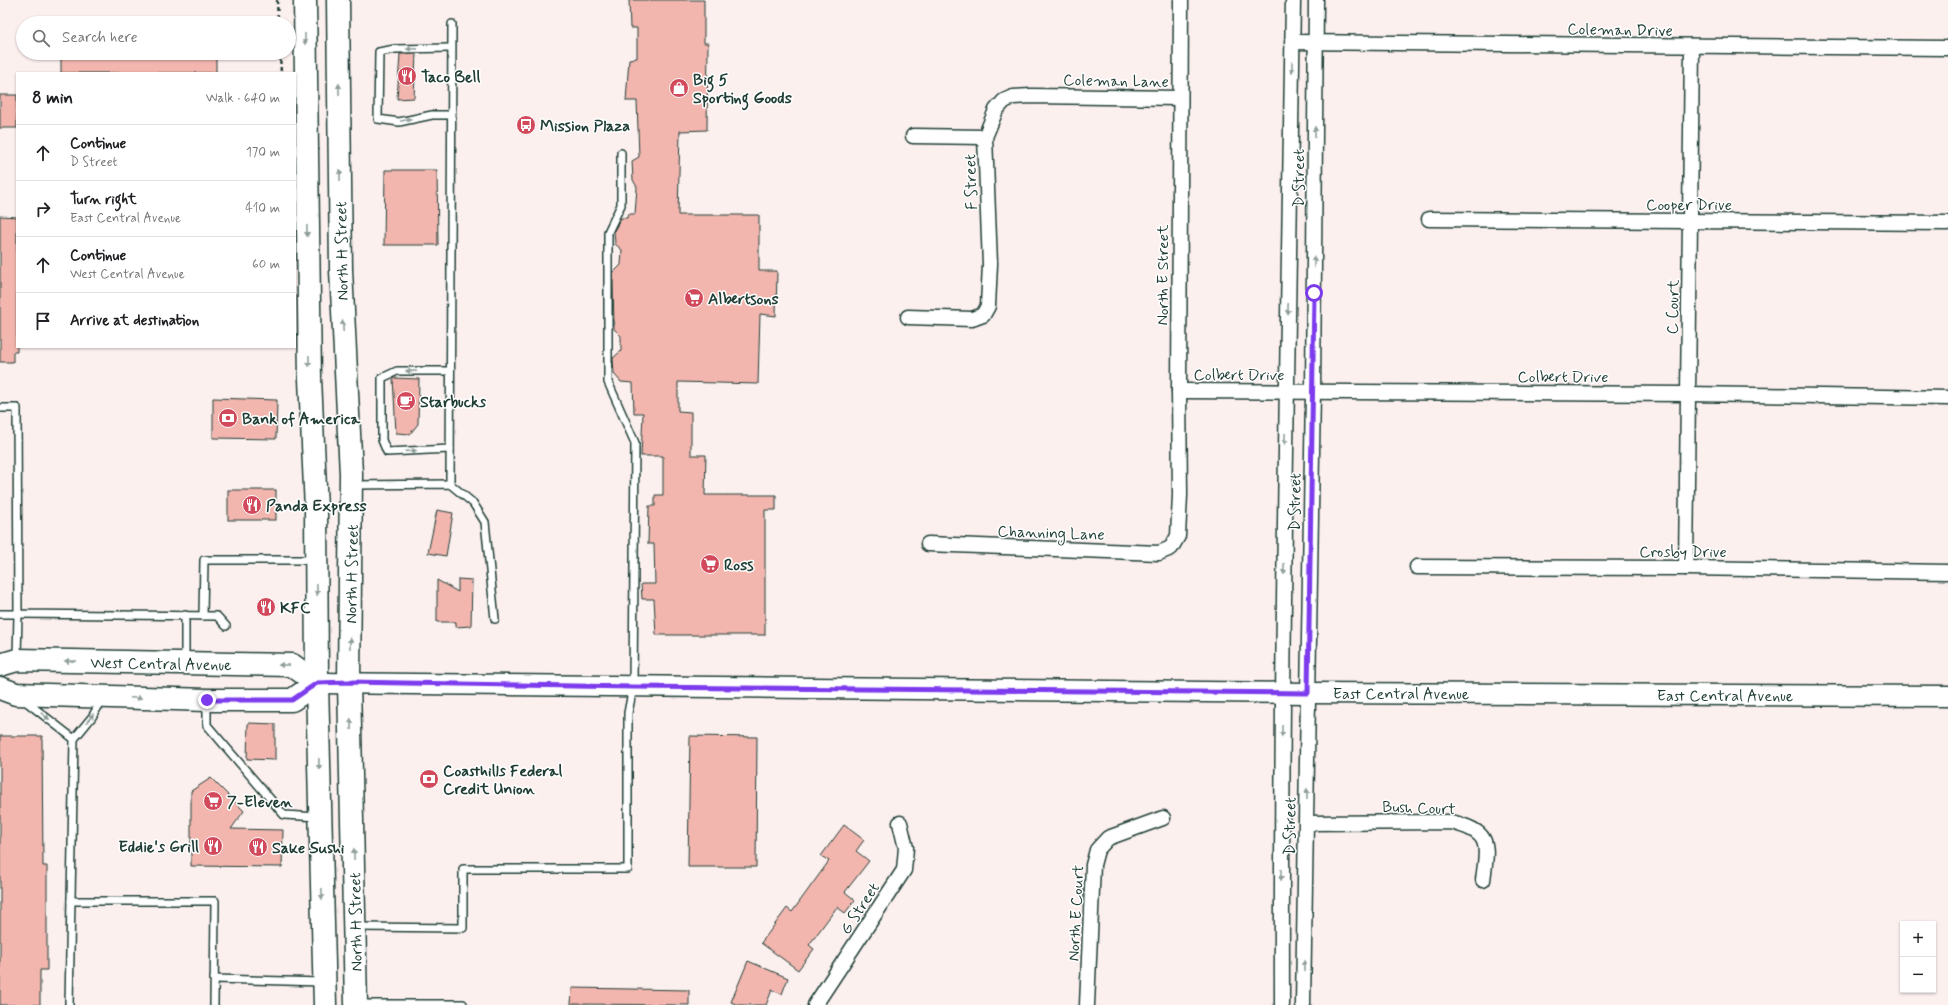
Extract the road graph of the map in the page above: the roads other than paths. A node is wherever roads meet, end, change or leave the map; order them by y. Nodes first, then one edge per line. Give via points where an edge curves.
1 (304, 0) edge
2 (338, 0) edge
3 (1181, 0) edge
4 (1293, 0) edge
5 (1316, 0) edge
6 (452, 24) dead end
7 (1292, 42) junction
8 (1316, 43) junction
9 (1692, 46) junction
10 (451, 48) junction
11 (1948, 48) edge
12 (1052, 96) joint
13 (1180, 98) junction
14 (451, 115) junction
15 (913, 136) dead end
16 (985, 137) junction
17 (621, 153) dead end
18 (1429, 219) dead end
19 (1690, 221) junction
20 (1948, 223) edge
21 (908, 317) dead end
22 (450, 371) junction
23 (1179, 391) junction
24 (1286, 391) junction
25 (1313, 392) junction
26 (1688, 394) junction
27 (1948, 398) edge
28 (0, 408) edge
29 (450, 449) junction
30 (450, 484) junction
31 (352, 485) junction
32 (928, 544) dead end
33 (1171, 548) joint
34 (316, 560) junction
35 (1417, 567) dead end
36 (1686, 568) junction
37 (1948, 572) edge
38 (0, 614) edge
39 (18, 614) junction
40 (185, 615) junction
41 (204, 616) junction
42 (495, 619) dead end
43 (226, 626) dead end
44 (8, 663) edge
45 (185, 663) junction
46 (349, 682) junction
47 (317, 683) junction
48 (633, 687) junction
49 (8, 691) edge
50 (1283, 692) junction
51 (1308, 693) junction
52 (1948, 696) edge
53 (104, 697) junction
54 (207, 700) junction
55 (74, 739) junction
56 (320, 817) junction
57 (1163, 818) dead end
58 (900, 823) dead end
59 (1307, 823) junction
60 (1483, 880) dead end
61 (71, 901) junction
62 (355, 927) junction
63 (214, 979) junction
64 (324, 982) junction
65 (463, 1004) edge
66 (69, 1005) edge
67 (214, 1005) edge
68 (325, 1005) edge
69 (356, 1005) edge
70 (815, 1005) edge
71 (1087, 1005) edge
72 (1282, 1005) edge
73 (1303, 1005) edge

1 -> 34 main road, North H Street via 310,379
31 -> 2 main road, North H Street via 341,270
3 - 13 street, North E Street
4 - 7 street, D Street
5 - 8 street, D Street
6 - 10 lane
7 - 8 street, Coleman Drive
7 -> 24 street, D Street
8 - 9 street, Coleman Drive
25 -> 8 street, D Street
9 - 11 street, Coleman Drive
9 - 19 street, C Court
10 - 14 lane
10 -> 14 lane via 395,49 379,52 378,119 399,122 432,114
12 - 13 street, Coleman Lane
12 - 16 street, F Street via 1013,97 1004,102 996,110
13 - 23 street, North E Street
14 - 22 lane
15 - 16 street
16 - 21 street, F Street via 990,264 988,306 983,315 972,319
17 - 48 lane via 621,205 608,232 608,382 635,442
18 - 19 street, Cooper Drive
19 - 20 street, Cooper Drive
19 - 26 street, C Court
22 - 29 lane
22 -> 29 lane via 397,371 382,378 382,440 387,452
23 - 24 street, Colbert Drive
23 - 33 street, North E Street via 1178,536
24 - 25 street, Colbert Drive
24 -> 50 street, D Street
25 - 26 street, Colbert Drive
25 - 51 street, D Street
26 - 27 street, Colbert Drive
26 - 36 street, C Court
28 - 39 lane via 17,408
29 - 30 lane
30 - 31 lane
30 - 42 lane via 473,503 485,522
46 -> 31 main road, North H Street
32 - 33 street, Channing Lane via 1159,553
34 - 41 lane via 204,560
34 -> 47 main road, North H Street
35 - 36 street, Crosby Drive
36 - 37 street, Crosby Drive
38 - 39 lane
39 - 40 lane
39 - 44 lane
40 - 41 lane
40 - 45 lane
41 - 43 lane via 217,616
45 -> 44 main road, West Central Avenue
47 -> 45 main road, West Central Avenue via 292,665
46 - 47 main road
46 - 48 main road, East Central Avenue
62 -> 46 main road, North H Street
47 - 54 main road via 292,700
47 -> 56 main road, North H Street
48 - 50 main road, East Central Avenue
48 - 62 lane via 628,713 628,869 463,869 463,928
49 - 53 main road
49 -> 55 lane
50 - 51 main road, East Central Avenue
50 -> 72 street, D Street
51 - 52 main road, East Central Avenue
59 -> 51 street, D Street
53 -> 54 main road
55 -> 53 lane
54 - 56 lane via 207,725 284,815
55 - 61 lane
56 -> 64 main road, North H Street
57 - 71 street, North E Court via 1108,838 1097,850 1093,865
58 - 70 street, G Street via 906,848 904,870
59 - 60 street, Bush Court via 1451,822 1472,827 1479,833 1487,852
73 -> 59 street, D Street
61 - 63 lane via 215,901
61 - 66 lane
62 - 69 main road, North H Street
63 - 64 lane
63 - 67 lane
64 - 68 main road, North H Street
65 - 69 lane

